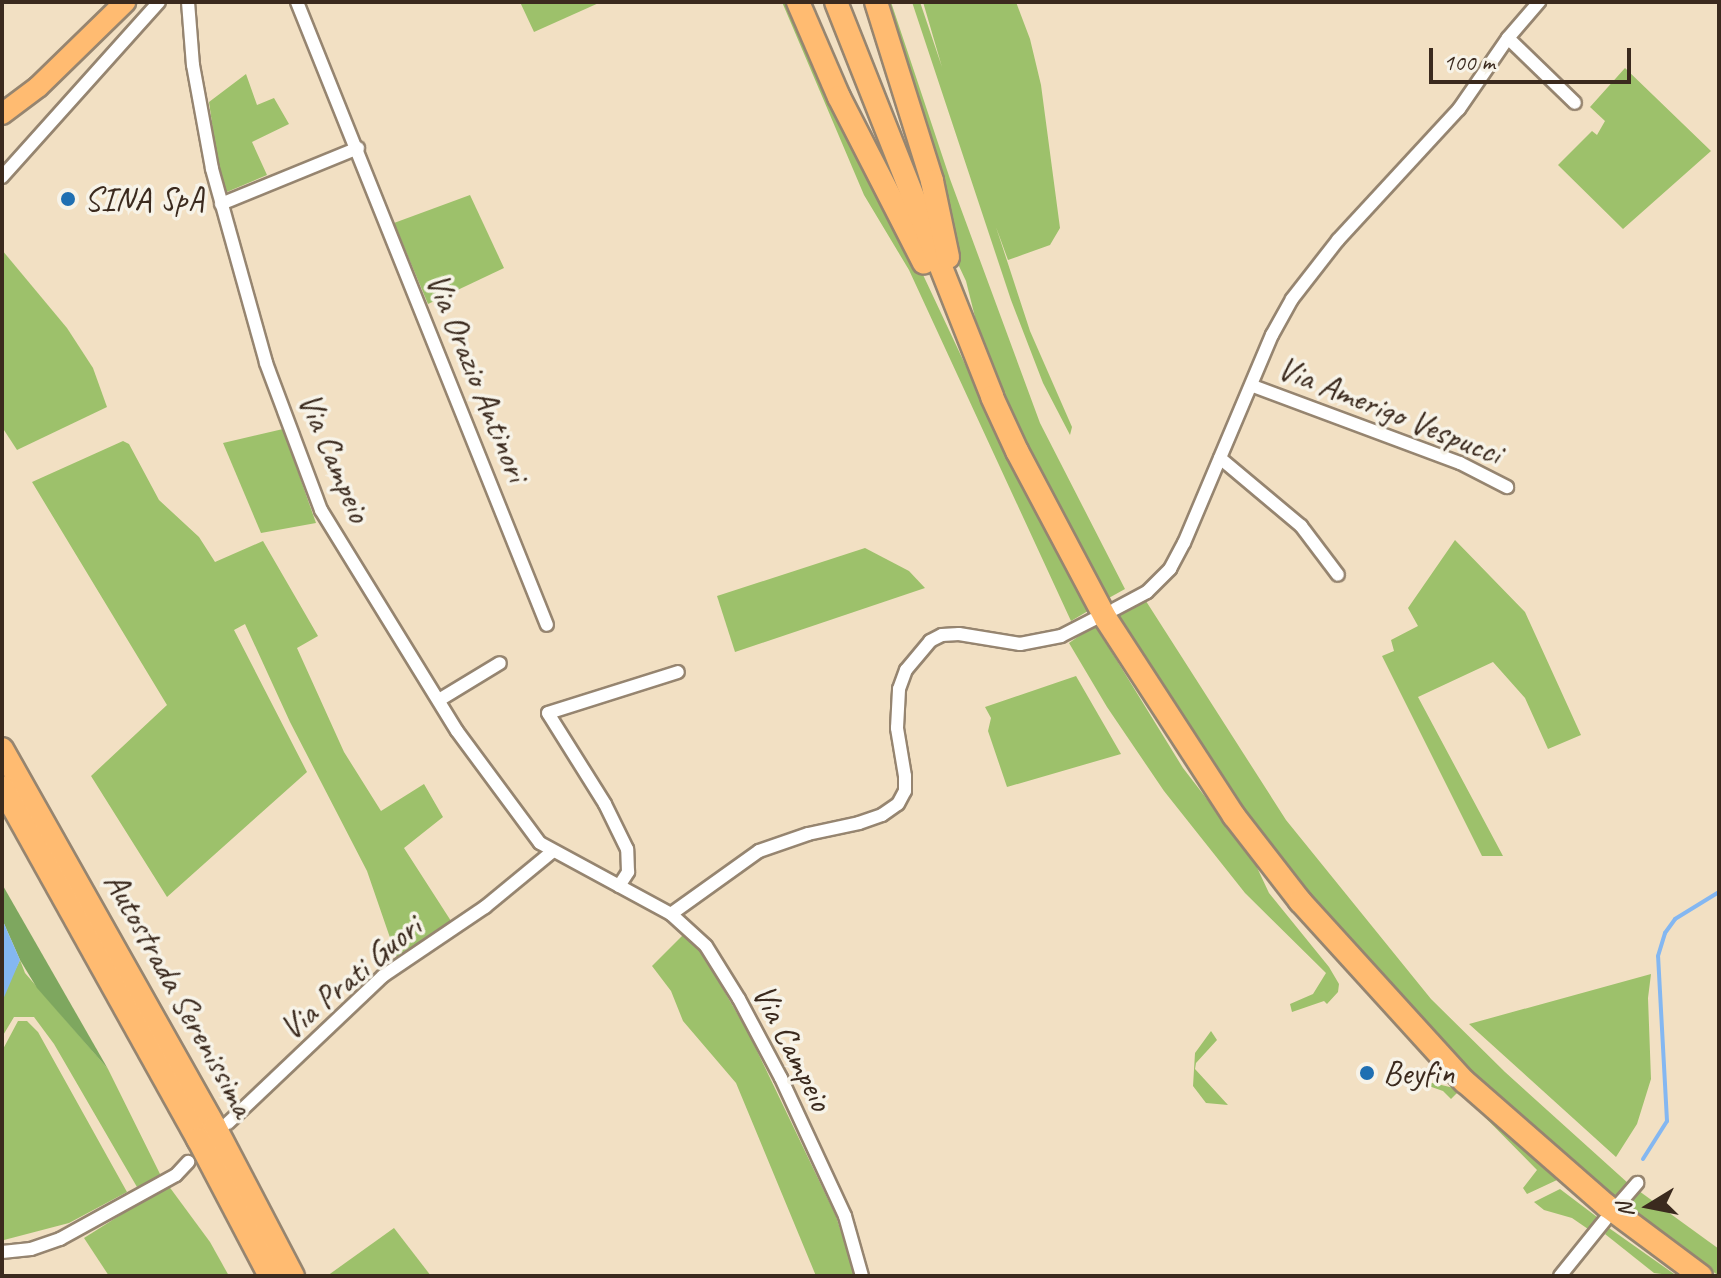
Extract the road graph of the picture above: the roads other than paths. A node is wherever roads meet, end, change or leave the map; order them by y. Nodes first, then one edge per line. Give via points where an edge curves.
1 (125, 2) edge
2 (159, 2) edge
3 (188, 2) edge
4 (297, 2) edge
5 (798, 2) edge
6 (836, 2) edge
7 (876, 2) edge
8 (1539, 2) edge
9 (1508, 38) junction
10 (1575, 103) dead end
11 (2, 114) edge
12 (358, 148) junction
13 (2, 177) edge
14 (221, 204) junction
15 (963, 324) junction
16 (1253, 386) junction
17 (1220, 458) junction
18 (1507, 487) dead end
19 (1338, 575) dead end
20 (1115, 609) dead end
21 (1093, 620) dead end
22 (547, 625) dead end
23 (500, 663) dead end
24 (678, 672) dead end
25 (439, 700) junction
26 (2, 749) edge
27 (2, 787) edge
28 (552, 852) junction
29 (619, 886) junction
30 (671, 914) junction
31 (228, 1123) dead end
32 (188, 1162) dead end
33 (1637, 1183) dead end
34 (1619, 1204) dead end
35 (1605, 1220) dead end
36 (2, 1252) edge
37 (270, 1276) edge
38 (293, 1276) edge
39 (862, 1276) edge
40 (1560, 1276) edge
41 (1701, 1276) edge

1 - 11 main road via 38,87
2 - 13 street
3 - 14 street, Via Campeio via 202,123
4 - 12 street, Via Orazio Antinori
5 - 15 highway via 876,173 943,303
6 - 15 highway
7 - 15 highway via 932,181 960,290
8 - 9 street, Via Amerigo Vespucci
9 - 10 street
9 - 16 street, Via Amerigo Vespucci via 1459,109 1338,240 1292,299
12 - 14 street
12 - 22 street, Via Orazio Antinori
14 - 25 street, Via Campeio via 266,363 321,510
15 - 41 highway via 1017,451 1106,619 1234,816 1300,901 1464,1081 1607,1206
16 - 17 street, Via Amerigo Vespucci
16 - 18 street, Via Amerigo Vespucci via 1460,463
17 - 19 street via 1301,526
17 - 20 street, Via Amerigo Vespucci via 1170,569 1147,592
21 - 30 street via 1061,636 1020,644 959,634 930,641 912,660 899,689 897,728 905,791 898,804 859,823 759,851
23 - 25 street
24 - 29 street via 548,713 627,849 628,872
25 - 28 street, Via Campeio via 540,843
26 - 38 highway, Autostrada Serenissima
27 - 37 highway, Autostrada Serenissima
28 - 29 street, Via Campeio
28 - 31 street, Via Prati Guori via 485,907 383,976
29 - 30 street, Via Campeio
30 - 39 street, Via Campeio via 706,946 753,1025 845,1216
32 - 36 street via 176,1175 60,1239
33 - 34 street
35 - 40 street

